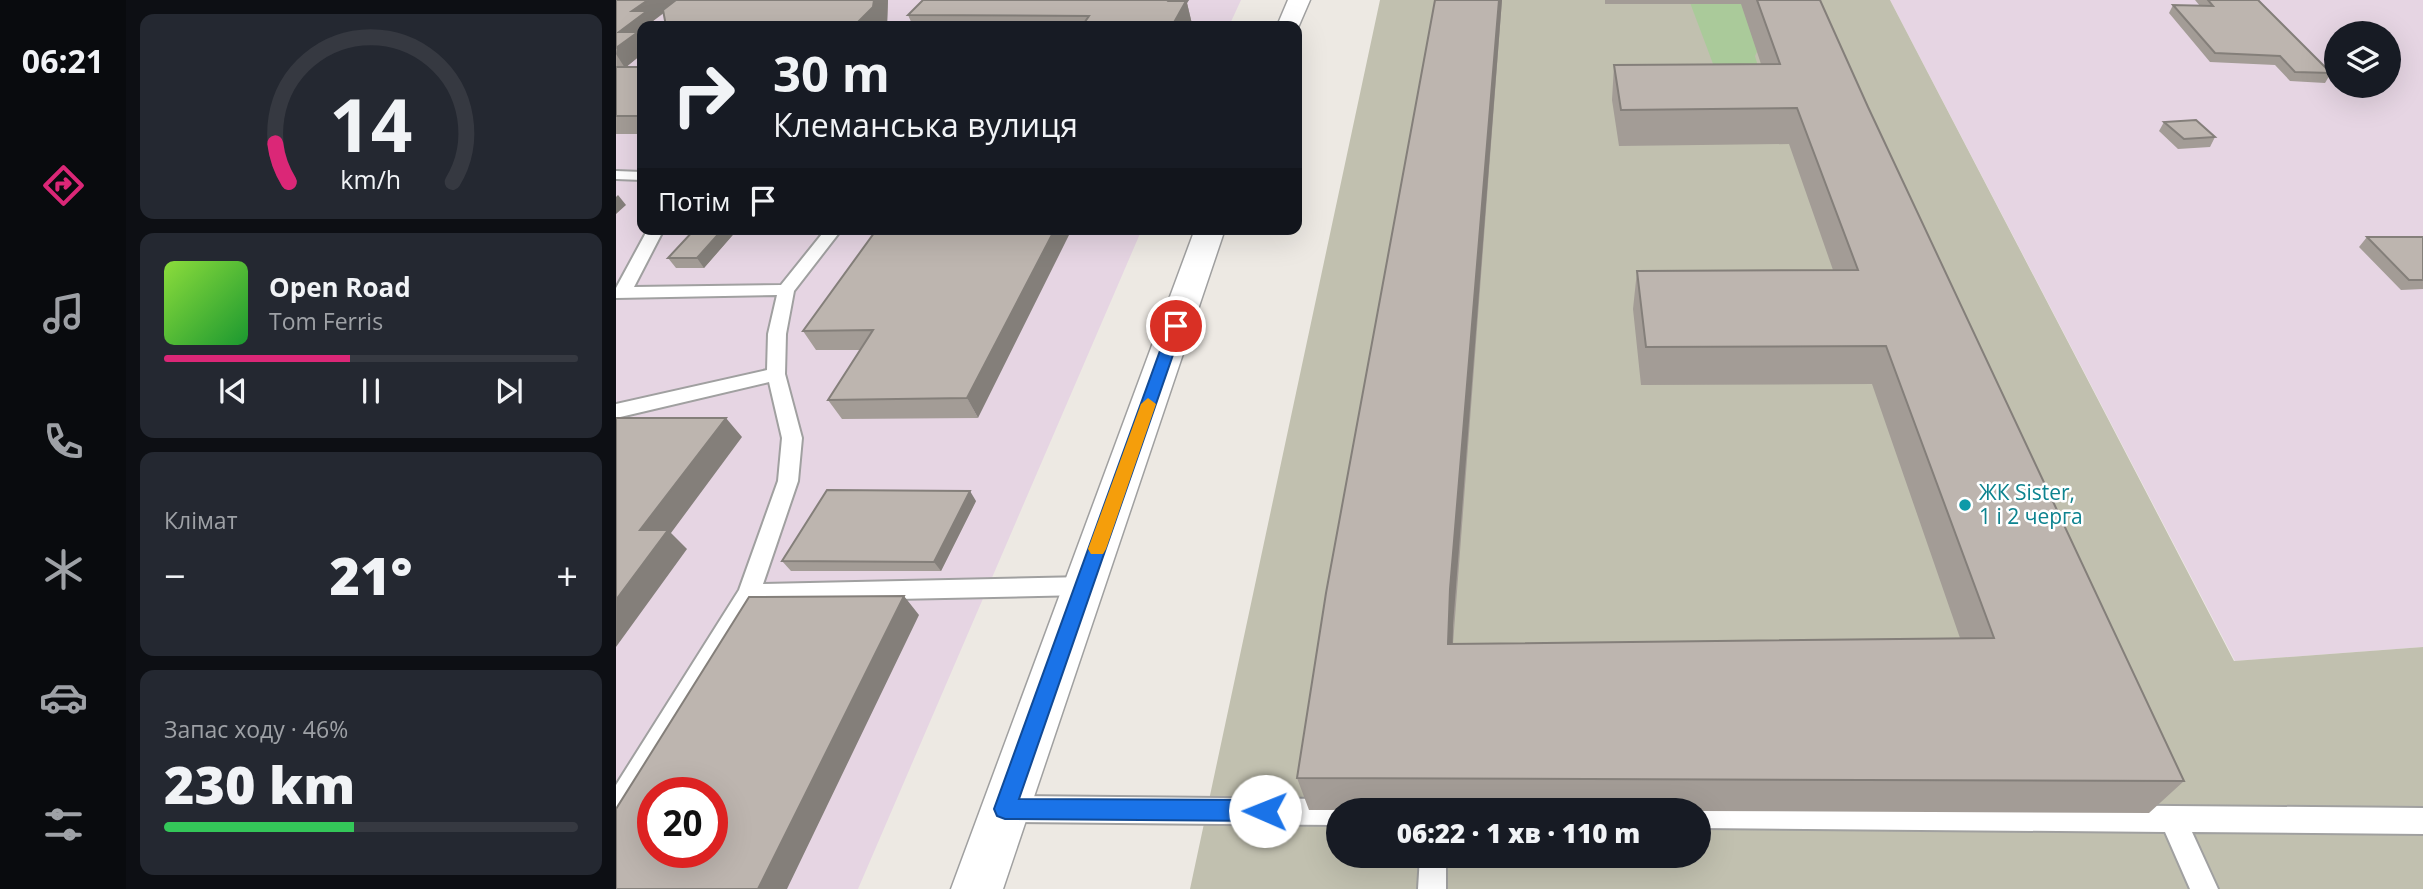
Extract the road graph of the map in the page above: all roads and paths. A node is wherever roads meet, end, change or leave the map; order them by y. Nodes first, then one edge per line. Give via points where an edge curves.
1 (1299, 0) edge
2 (1290, 21) edge
3 (616, 176) edge
4 (637, 176) edge
5 (653, 235) edge
6 (829, 235) edge
7 (1208, 235) edge
8 (786, 290) junction
9 (620, 293) edge
10 (776, 374) junction
11 (616, 411) edge
12 (1084, 586) junction
13 (749, 593) junction
14 (616, 808) edge
15 (1005, 809) junction
16 (1326, 811) edge
17 (1711, 815) edge
18 (2173, 819) junction
19 (2423, 821) edge
20 (1433, 868) edge
21 (977, 889) edge
22 (1432, 889) edge
23 (2204, 889) edge

1 - 2 street
3 - 4 lane
5 - 9 lane
6 - 8 lane
7 - 12 street
8 - 9 lane
8 - 10 lane via 776,334
10 - 11 lane
10 - 13 lane via 792,438 788,481
12 - 13 lane
12 - 15 street
13 - 14 lane
15 - 16 lane
15 - 21 street
17 - 18 lane
18 - 19 lane
18 - 23 lane
20 - 22 lane

